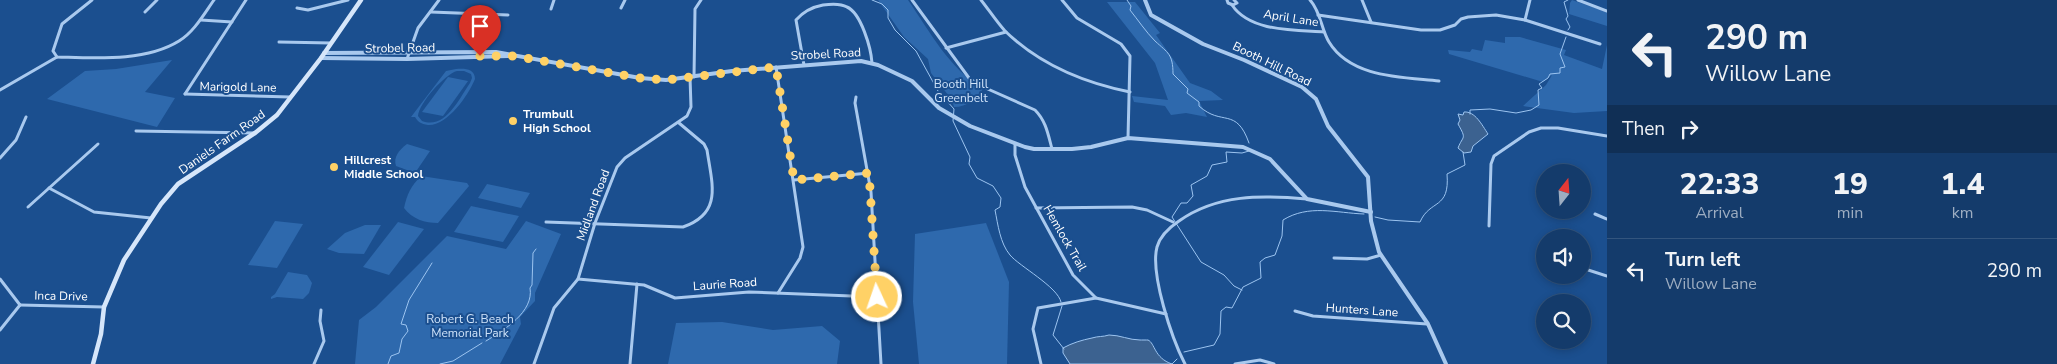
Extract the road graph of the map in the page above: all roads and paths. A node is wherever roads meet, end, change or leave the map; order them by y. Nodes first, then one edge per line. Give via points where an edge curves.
1 (92, 0) edge
2 (158, 0) edge
3 (214, 0) edge
4 (246, 0) edge
5 (348, 0) edge
6 (360, 0) edge
7 (439, 0) edge
8 (554, 0) edge
9 (625, 0) edge
10 (701, 0) edge
11 (912, 0) edge
12 (982, 0) edge
13 (1062, 0) edge
14 (1145, 0) edge
15 (1227, 0) edge
16 (1234, 0) edge
17 (1310, 0) edge
18 (1362, 0) edge
19 (1530, 0) edge
20 (1578, 0) edge
21 (1232, 5) junction
22 (297, 8) dead end
23 (621, 8) dead end
24 (551, 9) dead end
25 (1607, 11) edge
26 (145, 12) dead end
27 (431, 12) junction
28 (508, 15) dead end
29 (1318, 15) junction
30 (200, 20) junction
31 (1525, 20) junction
32 (232, 22) junction
33 (1371, 22) junction
34 (1006, 32) junction
35 (1324, 32) junction
36 (279, 42) dead end
37 (331, 43) junction
38 (1600, 44) dead end
39 (946, 48) junction
40 (324, 54) junction
41 (409, 54) junction
42 (480, 54) junction
43 (57, 57) junction
44 (321, 58) junction
45 (407, 59) junction
46 (872, 63) junction
47 (804, 65) junction
48 (776, 67) junction
49 (692, 77) junction
50 (1439, 80) dead end
51 (0, 90) edge
52 (1130, 92) junction
53 (290, 97) junction
54 (856, 97) dead end
55 (26, 117) dead end
56 (679, 123) junction
57 (136, 131) dead end
58 (255, 133) junction
59 (1607, 136) edge
60 (1128, 138) junction
61 (98, 144) dead end
62 (1016, 144) junction
63 (1052, 150) junction
64 (0, 158) edge
65 (869, 173) junction
66 (794, 180) junction
67 (49, 188) junction
68 (1307, 199) junction
69 (28, 206) dead end
70 (1036, 208) junction
71 (1371, 212) junction
72 (1595, 214) dead end
73 (151, 218) junction
74 (1607, 219) edge
75 (546, 222) dead end
76 (1175, 222) junction
77 (596, 223) junction
78 (1489, 226) dead end
79 (1381, 255) junction
80 (1334, 258) dead end
81 (1591, 271) edge
82 (1607, 276) edge
83 (0, 279) edge
84 (578, 279) junction
85 (637, 284) junction
86 (778, 293) junction
87 (877, 297) junction
88 (1096, 298) junction
89 (20, 305) junction
90 (104, 307) junction
91 (321, 310) dead end
92 (1295, 311) dead end
93 (1166, 314) junction
94 (1428, 324) junction
95 (0, 330) edge
96 (93, 364) edge
97 (314, 364) edge
98 (534, 364) edge
99 (630, 364) edge
100 (881, 364) edge
101 (1041, 364) edge
102 (1185, 364) edge
103 (1235, 364) edge
104 (1274, 364) edge
105 (1446, 364) edge

1 - 43 street via 62,24 53,51
2 - 26 street
3 - 30 street
4 - 32 street
5 - 22 street via 308,10
6 - 37 main road, Daniels Farm Road
7 - 27 street
8 - 24 street
9 - 23 street
10 - 49 street, Midland Road via 695,8
11 - 39 street
12 - 34 street
13 - 52 street via 1077,18 1121,44 1130,56
14 - 71 street, Booth Hill Road via 1151,15 1203,44 1264,69 1310,93 1328,126 1368,177
15 - 21 street, April Lane
16 - 21 street via 1237,3
17 - 29 street
18 - 33 street
19 - 31 street
20 - 25 street
21 - 35 street, April Lane via 1234,10 1262,24
27 - 28 street
27 - 41 street via 418,28
29 - 33 street
29 - 35 street
30 - 32 street
30 - 43 street via 179,41 160,49 134,54
31 - 33 street via 1474,15 1440,30
31 - 38 street
32 - 53 street, Marigold Lane via 185,94
34 - 39 street
34 - 52 street via 1058,69 1091,84
35 - 50 street via 1338,55 1352,64 1383,74
36 - 37 street
37 - 40 main road, Daniels Farm Road
39 - 63 street via 968,78 1041,115
40 - 41 street, Strobel Road
40 - 44 main road, Daniels Farm Road
41 - 42 street, Strobel Road
41 - 45 street
42 - 45 street, Strobel Road
42 - 49 street, Strobel Road via 514,56 640,78
43 - 51 street
44 - 45 street, Strobel Road
44 - 53 main road, Daniels Farm Road
46 - 47 street, Strobel Road via 850,61
46 - 47 street via 873,55 854,11 846,5 834,3 809,7 796,20
46 - 62 street, Strobel Road via 912,81 957,120
47 - 48 street, Strobel Road
48 - 49 street, Strobel Road
48 - 66 street
49 - 56 street, Midland Road via 691,107
52 - 60 street
53 - 58 main road, Daniels Farm Road via 277,115
54 - 65 street
55 - 64 street via 16,140
56 - 77 street, Midland Road via 625,158 617,167
56 - 77 street via 707,150 712,198 706,216 683,227
57 - 58 street
58 - 73 main road, Daniels Farm Road via 178,184
59 - 78 street via 1541,128 1529,132 1494,156
60 - 63 street, Strobel Road via 1091,147
60 - 68 street, Strobel Road via 1243,147 1270,159
61 - 67 street
62 - 63 street, Strobel Road
62 - 70 street, Hemlock Trail via 1018,168
65 - 66 street
65 - 87 street
66 - 86 street via 803,253
67 - 69 street
67 - 73 street via 94,212
68 - 71 street
68 - 76 street via 1260,197 1220,201
70 - 76 street via 1132,208 1148,210
70 - 88 street, Hemlock Trail via 1073,275
71 - 79 street, Booth Hill Road
72 - 74 street
73 - 90 main road, Daniels Farm Road via 124,260
75 - 77 street
76 - 93 street via 1156,248
77 - 84 street, Midland Road
79 - 80 street via 1367,259
79 - 94 street, Booth Hill Road
81 - 82 street
83 - 89 street
84 - 85 street, Laurie Road
84 - 98 street, Midland Road via 554,308
85 - 86 street, Laurie Road via 675,298 732,292
85 - 99 street
86 - 87 street, Laurie Road
87 - 100 street
88 - 93 street
88 - 101 street via 1038,308 1031,327
89 - 90 street, Inca Drive
89 - 95 street, Inca Drive
90 - 96 main road, Daniels Farm Road via 102,334
91 - 97 street via 318,320 324,343
92 - 94 street, Hunters Lane via 1313,316
93 - 102 street via 1171,335
94 - 105 street, Booth Hill Road
103 - 104 street via 1260,360

